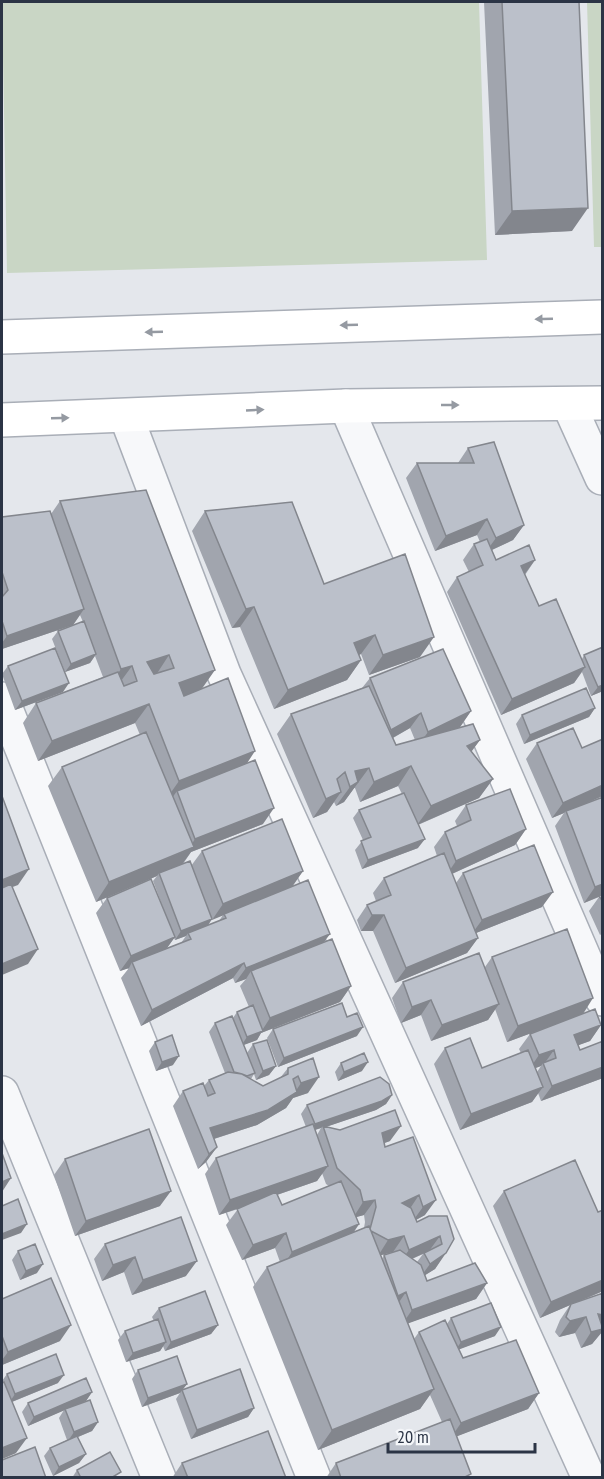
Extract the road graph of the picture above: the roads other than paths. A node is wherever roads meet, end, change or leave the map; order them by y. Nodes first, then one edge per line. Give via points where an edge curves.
1 (603, 317) edge
2 (2, 337) edge
3 (603, 403) edge
4 (569, 405) junction
5 (346, 406) junction
6 (126, 416) junction
7 (2, 420) edge
8 (603, 478) edge
9 (2, 699) edge
10 (603, 999) edge
11 (2, 1093) edge
12 (159, 1478) edge
13 (314, 1478) edge
14 (589, 1478) edge

1 -> 2 main road
3 - 4 main road
5 -> 4 main road
4 - 8 street
6 -> 5 main road
5 - 10 street
7 -> 6 main road
6 - 14 street via 224,674
9 - 13 street
11 - 12 street

